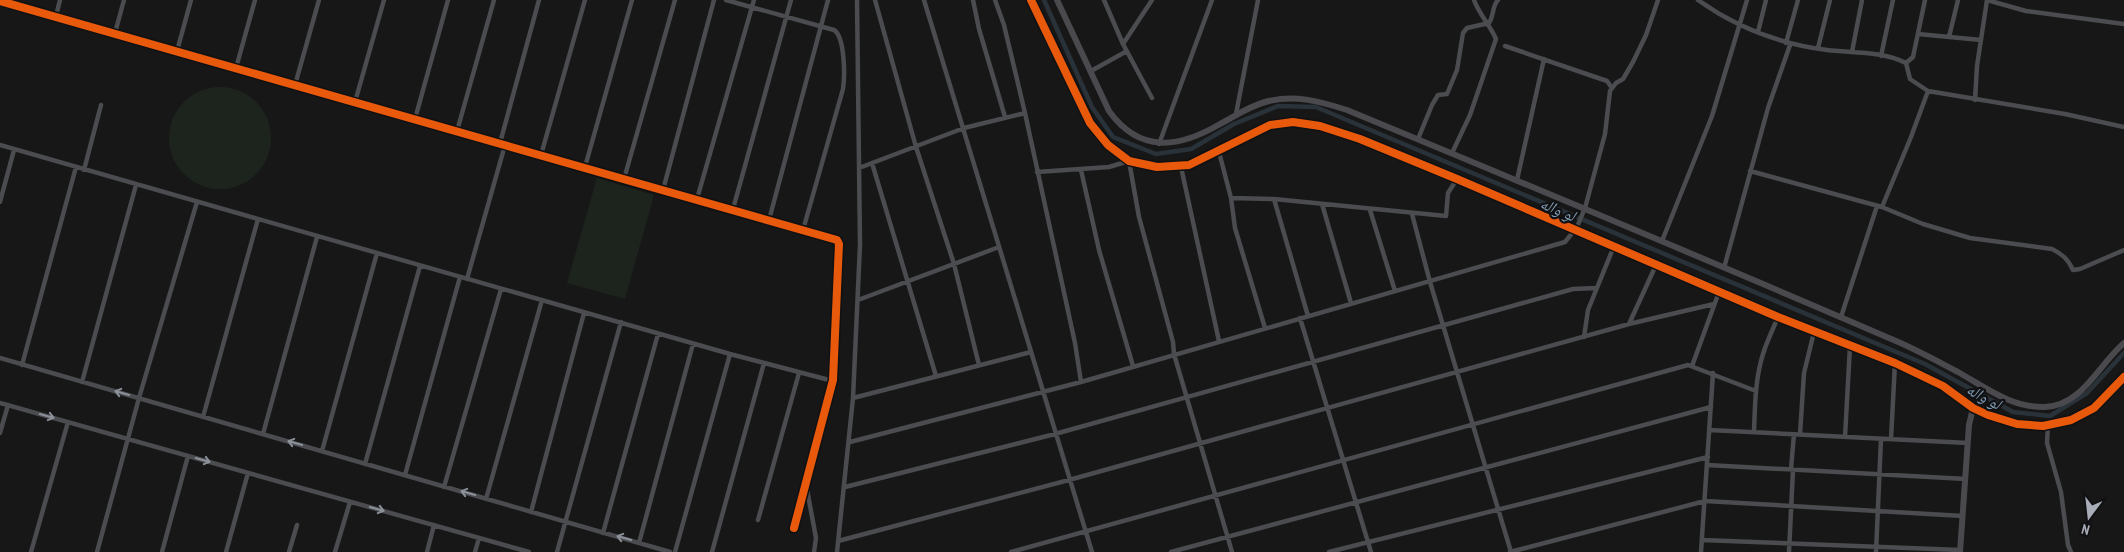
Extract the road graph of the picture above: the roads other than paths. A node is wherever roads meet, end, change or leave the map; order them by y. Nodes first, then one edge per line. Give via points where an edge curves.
1 (0, 0) edge
2 (60, 0) edge
3 (124, 0) edge
4 (191, 0) edge
5 (256, 0) edge
6 (319, 0) edge
7 (384, 0) edge
8 (448, 0) edge
9 (494, 0) edge
10 (539, 0) edge
11 (586, 0) edge
12 (632, 0) edge
13 (675, 0) edge
14 (714, 0) edge
15 (726, 0) edge
16 (754, 0) edge
17 (791, 0) edge
18 (828, 0) edge
19 (857, 0) edge
20 (875, 0) edge
21 (924, 0) edge
22 (973, 0) edge
23 (995, 0) edge
24 (1031, 0) edge
25 (1057, 0) edge
26 (1104, 0) edge
27 (1152, 0) edge
28 (1212, 0) edge
29 (1258, 0) edge
30 (1474, 0) edge
31 (1498, 0) edge
32 (1658, 0) edge
33 (1698, 0) edge
34 (1747, 0) edge
35 (1766, 0) edge
36 (1798, 0) edge
37 (1830, 0) edge
38 (1862, 0) edge
39 (1893, 0) edge
40 (1925, 0) edge
41 (1958, 0) edge
42 (1987, 0) edge
43 (1706, 2) edge
44 (752, 7) junction
45 (56, 16) junction
46 (786, 17) junction
47 (1489, 23) junction
48 (2124, 24) edge
49 (1741, 25) junction
50 (821, 27) junction
51 (1758, 32) junction
52 (115, 33) junction
53 (1918, 34) junction
54 (1950, 37) junction
55 (1981, 40) junction
56 (1123, 44) junction
57 (1788, 44) junction
58 (1505, 46) dead end
59 (1818, 48) junction
60 (176, 51) junction
61 (1127, 51) junction
62 (1852, 52) junction
63 (1881, 56) junction
64 (1544, 59) junction
65 (1906, 63) junction
66 (236, 68) junction
67 (1091, 71) junction
68 (295, 84) junction
69 (1612, 88) junction
70 (1928, 91) junction
71 (1152, 98) dead end
72 (1975, 100) junction
73 (355, 102) junction
74 (101, 105) dead end
75 (1025, 113) junction
76 (1236, 114) junction
77 (1005, 117) junction
78 (415, 119) junction
79 (2124, 127) edge
80 (964, 128) junction
81 (457, 131) junction
82 (1418, 139) junction
83 (502, 144) junction
84 (1159, 144) junction
85 (0, 145) edge
86 (916, 147) junction
87 (14, 150) junction
88 (1220, 152) junction
89 (1452, 153) junction
90 (542, 155) junction
91 (1129, 160) junction
92 (872, 163) junction
93 (76, 167) junction
94 (585, 167) junction
95 (1181, 167) junction
96 (859, 168) junction
97 (84, 170) junction
98 (1081, 170) junction
99 (1750, 171) junction
100 (1037, 172) junction
101 (624, 179) junction
102 (1457, 179) junction
103 (1517, 180) junction
104 (136, 185) junction
105 (663, 190) junction
106 (1231, 198) junction
107 (697, 199) junction
108 (1274, 199) junction
109 (0, 202) edge
110 (197, 202) junction
111 (1322, 204) junction
112 (1879, 206) junction
113 (733, 209) junction
114 (1370, 210) junction
115 (1585, 211) junction
116 (1412, 214) junction
117 (258, 219) junction
118 (769, 220) junction
119 (1577, 228) junction
120 (803, 230) junction
121 (318, 236) junction
122 (1662, 240) junction
123 (1614, 246) junction
124 (999, 247) junction
125 (2124, 250) edge
126 (377, 254) junction
127 (954, 264) junction
128 (1656, 265) junction
129 (420, 266) junction
130 (1724, 268) junction
131 (460, 277) junction
132 (467, 279) junction
133 (908, 282) junction
134 (1430, 282) junction
135 (1596, 288) junction
136 (502, 289) junction
137 (1395, 291) junction
138 (1719, 292) junction
139 (542, 300) junction
140 (858, 300) junction
141 (1352, 303) junction
142 (1714, 304) junction
143 (584, 313) junction
144 (1308, 316) junction
145 (1778, 317) junction
146 (1841, 317) junction
147 (1300, 318) junction
148 (620, 322) junction
149 (1442, 324) junction
150 (1629, 324) junction
151 (1265, 328) junction
152 (1814, 332) junction
153 (658, 334) junction
154 (1584, 337) junction
155 (1219, 340) junction
156 (2124, 343) edge
157 (692, 344) junction
158 (1850, 346) junction
159 (1031, 352) junction
160 (730, 354) junction
161 (1174, 354) junction
162 (0, 358) edge
163 (1314, 361) junction
164 (764, 363) junction
165 (1895, 364) junction
166 (22, 365) junction
167 (979, 365) junction
168 (1132, 366) junction
169 (1692, 366) junction
170 (1456, 372) junction
171 (799, 373) junction
172 (1713, 373) junction
173 (936, 376) junction
174 (2124, 377) edge
175 (833, 381) junction
176 (82, 382) junction
177 (1081, 382) junction
178 (1756, 391) junction
179 (1043, 392) junction
180 (1186, 397) junction
181 (139, 398) junction
182 (854, 398) junction
183 (0, 403) edge
184 (8, 405) junction
185 (1328, 407) junction
186 (1711, 407) junction
187 (1974, 408) junction
188 (203, 417) junction
189 (68, 422) junction
190 (1473, 424) junction
191 (2048, 425) junction
192 (1709, 430) junction
193 (1754, 432) junction
194 (0, 433) edge
195 (263, 434) junction
196 (1055, 434) junction
197 (1797, 434) junction
198 (1845, 437) junction
199 (128, 439) junction
200 (1881, 439) junction
201 (1891, 439) junction
202 (850, 442) junction
203 (1199, 443) junction
204 (1968, 443) junction
205 (322, 451) junction
206 (188, 456) junction
207 (1708, 456) junction
208 (1344, 460) junction
209 (365, 464) junction
210 (1707, 465) junction
211 (1486, 468) junction
212 (1792, 470) junction
213 (248, 473) junction
214 (1879, 474) junction
215 (404, 475) junction
216 (1069, 480) junction
217 (1966, 480) junction
218 (806, 483) junction
219 (444, 486) junction
220 (845, 487) junction
221 (1215, 496) junction
222 (486, 499) junction
223 (1704, 501) junction
224 (350, 502) junction
225 (1356, 502) junction
226 (1792, 506) junction
227 (1499, 509) junction
228 (1878, 511) junction
229 (531, 512) junction
230 (1963, 516) junction
231 (758, 520) dead end
232 (566, 522) junction
233 (297, 525) dead end
234 (434, 525) junction
235 (794, 528) dead end
236 (1085, 532) junction
237 (603, 533) junction
238 (1228, 537) junction
239 (479, 538) junction
240 (1702, 540) junction
241 (838, 541) junction
242 (1369, 542) junction
243 (639, 543) junction
244 (1790, 543) junction
245 (1876, 549) edge
246 (519, 551) edge
247 (1701, 551) edge
248 (1960, 551) edge
249 (31, 552) edge
250 (97, 552) edge
251 (162, 552) edge
252 (226, 552) edge
253 (289, 552) edge
254 (335, 552) edge
255 (427, 552) edge
256 (475, 552) edge
257 (529, 552) edge
258 (557, 552) edge
259 (670, 552) edge
260 (675, 552) edge
261 (712, 552) edge
262 (814, 552) edge
263 (837, 552) edge
264 (1012, 552) edge
265 (1092, 552) edge
266 (1171, 552) edge
267 (1232, 552) edge
268 (1328, 552) edge
269 (1372, 552) edge
270 (1511, 552) edge
271 (1695, 552) edge
272 (1789, 552) edge
273 (2071, 552) edge

1 - 45 street
2 - 45 street
3 - 52 street
4 - 60 street
5 - 66 street
6 - 68 street
7 - 73 street
8 - 78 street
9 - 81 street
10 - 83 street
11 - 90 street
12 - 94 street
13 - 101 street
14 - 105 street
15 - 44 street
16 - 44 street
17 - 46 street
18 - 50 street
19 - 96 street
20 - 86 street
21 - 80 street
22 - 77 street
23 - 75 street
24 - 91 street via 1090,123 1108,145
25 - 67 street
26 - 56 street
27 - 56 street
28 - 84 street
29 - 76 street
30 - 47 street
31 - 47 street
32 - 69 street via 1633,62 1623,79
33 - 43 street
34 - 49 street
35 - 51 street
36 - 57 street
37 - 59 street
38 - 62 street
39 - 63 street
40 - 53 street
41 - 54 street
42 - 48 street via 2026,11
42 - 55 street
43 - 49 street via 1716,13
44 - 46 street
44 - 107 street
45 - 52 street
46 - 50 street
46 - 113 street
47 - 82 street via 1463,32 1453,84 1447,94 1438,95
47 - 89 street via 1496,39 1470,115
49 - 51 street
49 - 122 street via 1702,145
50 - 118 street
50 - 120 street via 837,32 840,38 845,78
51 - 57 street
52 - 60 street
53 - 54 street
53 - 65 street via 1913,57
54 - 55 street
55 - 72 street
56 - 61 street
57 - 59 street
57 - 99 street
58 - 64 street
59 - 62 street
60 - 66 street
61 - 67 street
61 - 71 street
62 - 63 street
63 - 65 street
64 - 69 street via 1607,81
64 - 103 street
65 - 70 street via 1910,79
66 - 68 street
67 - 84 street via 1109,111 1119,124 1147,142
68 - 73 street
69 - 115 street via 1605,134
70 - 72 street
70 - 112 street
72 - 79 street
73 - 78 street
74 - 97 street
75 - 77 street
75 - 100 street
76 - 82 street via 1265,102 1292,98 1317,100
76 - 84 street via 1177,143
77 - 80 street
78 - 81 street
80 - 86 street
80 - 124 street
81 - 83 street
82 - 89 street
83 - 90 street
83 - 132 street
85 - 87 street
86 - 92 street
86 - 127 street
87 - 93 street
87 - 109 street
88 - 95 street
88 - 102 street via 1259,129 1293,122 1339,131
88 - 106 street
89 - 103 street
90 - 94 street
91 - 95 street via 1157,167
91 - 98 street via 1109,167
91 - 161 street via 1139,217
92 - 96 street
92 - 133 street
93 - 97 street
93 - 166 street
94 - 101 street
95 - 155 street
96 - 140 street
97 - 104 street
98 - 100 street
98 - 168 street via 1099,250
99 - 112 street
99 - 130 street
100 - 177 street
101 - 105 street
102 - 116 street via 1448,194 1446,216
102 - 119 street
103 - 115 street
104 - 110 street
104 - 176 street
105 - 107 street
106 - 108 street
106 - 151 street via 1240,245
107 - 113 street
108 - 111 street
108 - 144 street
110 - 117 street
110 - 181 street
111 - 114 street
111 - 141 street
112 - 125 street via 1970,238 2052,249 2062,254 2073,270
112 - 146 street
113 - 118 street
114 - 116 street
114 - 137 street
115 - 119 street
115 - 122 street
116 - 134 street
117 - 121 street
117 - 188 street
118 - 120 street
119 - 123 street
119 - 134 street via 1565,242
120 - 175 street via 837,240 839,244
121 - 126 street
121 - 195 street
122 - 130 street
123 - 128 street
123 - 135 street
124 - 127 street
124 - 159 street
126 - 129 street
126 - 205 street
127 - 133 street
127 - 167 street
128 - 138 street
128 - 150 street
129 - 131 street
129 - 209 street
130 - 146 street
131 - 132 street
131 - 215 street
132 - 136 street
133 - 140 street
133 - 173 street
134 - 137 street
134 - 149 street
135 - 149 street via 1573,289
135 - 154 street via 1588,310
136 - 139 street
136 - 219 street
137 - 141 street
138 - 142 street
138 - 145 street
139 - 143 street
139 - 222 street
140 - 182 street
141 - 144 street
142 - 150 street
142 - 169 street
143 - 148 street
143 - 229 street
144 - 147 street
145 - 152 street
145 - 178 street via 1764,352
146 - 156 street via 1919,351 2002,398 2026,406 2048,407 2067,401
147 - 151 street
147 - 163 street
148 - 153 street
148 - 232 street
149 - 163 street
149 - 170 street
150 - 154 street
151 - 155 street
152 - 158 street
152 - 197 street via 1804,373
153 - 157 street
153 - 237 street
154 - 170 street
155 - 161 street
157 - 160 street
157 - 243 street
158 - 165 street
158 - 198 street
159 - 167 street
159 - 179 street
160 - 164 street
160 - 260 street
161 - 168 street
161 - 180 street
162 - 166 street
163 - 180 street
163 - 185 street
164 - 171 street
164 - 261 street
165 - 187 street via 1942,386
165 - 201 street
166 - 176 street
167 - 173 street
168 - 177 street
169 - 172 street
169 - 190 street
170 - 185 street
170 - 190 street
171 - 175 street
171 - 231 street
172 - 178 street
172 - 186 street
173 - 182 street
174 - 191 street via 2094,408 2072,420
175 - 218 street
181 -> 176 street
177 - 179 street
178 - 193 street
179 - 196 street
179 - 202 street
180 - 196 street
180 - 203 street
181 - 188 street
181 - 199 street
182 - 202 street
183 - 184 street
184 -> 189 street
184 - 194 street
185 - 203 street
185 - 208 street
186 - 192 street
186 - 211 street
187 - 191 street via 2017,424
187 - 204 street
188 - 195 street
189 - 199 street
189 - 249 street
190 - 208 street
190 - 211 street
191 - 273 street via 2047,443 2061,492
192 - 193 street
192 - 207 street
193 - 197 street
205 -> 195 street
196 - 216 street
196 - 220 street
197 - 198 street
197 - 212 street
198 - 200 street
199 - 206 street
199 - 250 street
200 - 201 street
200 - 214 street
201 - 204 street
202 - 220 street
203 - 216 street
203 - 221 street
204 - 217 street
205 - 209 street
206 -> 213 street
206 - 251 street
207 - 210 street
207 - 227 street
208 - 221 street
208 - 225 street
209 - 215 street
210 - 212 street
210 - 223 street
211 - 225 street
211 - 227 street
212 - 214 street
212 - 226 street
213 - 224 street
213 - 252 street
214 - 217 street
214 - 228 street
215 - 219 street
216 - 236 street
216 - 241 street
217 - 230 street
218 - 235 street
218 - 262 street via 816,538
222 -> 219 street
220 - 241 street
221 - 236 street
221 - 238 street
222 - 229 street
223 - 226 street
223 - 240 street
223 - 270 street
224 -> 234 street
224 - 254 street
225 - 238 street
225 - 242 street
226 - 228 street
226 - 244 street
227 - 242 street
227 - 270 street
228 - 230 street
228 - 245 street
229 - 232 street
230 - 248 street
232 - 237 street
232 - 258 street
233 - 253 street
234 - 239 street
234 - 255 street
236 - 264 street
236 - 265 street
243 -> 237 street
238 - 266 street
238 - 267 street
239 - 246 street
239 - 256 street
240 - 244 street
240 - 247 street
241 - 263 street
242 - 268 street
242 - 269 street
243 - 259 street
244 - 245 street
244 - 272 street
245 - 248 street
246 - 257 street
247 - 271 street

